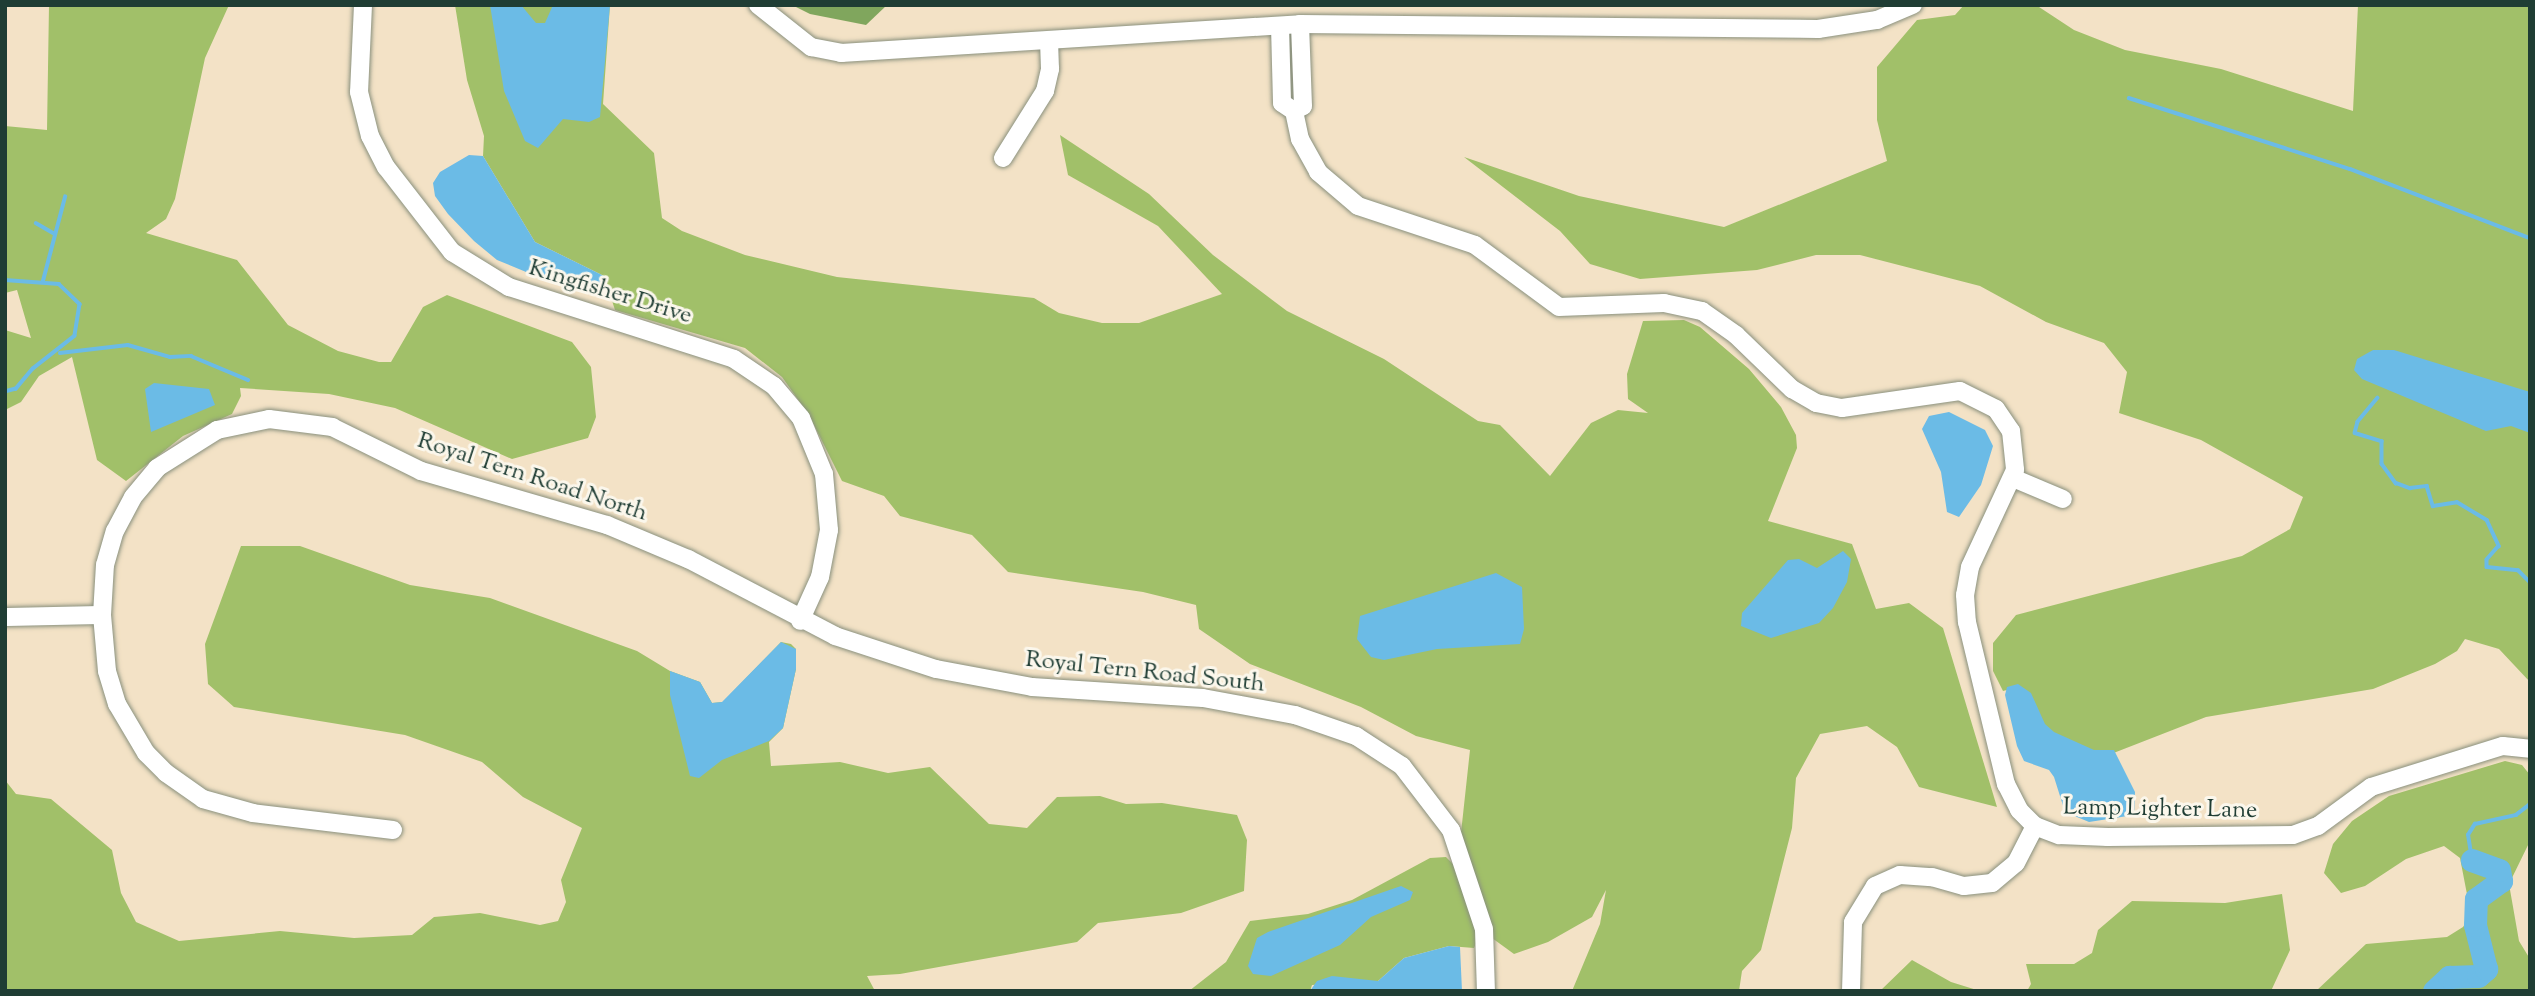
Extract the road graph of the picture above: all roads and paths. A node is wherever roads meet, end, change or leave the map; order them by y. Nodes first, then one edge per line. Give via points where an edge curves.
1 (363, 5) edge
2 (758, 5) edge
3 (1913, 5) edge
4 (1300, 24) junction
5 (1280, 26) junction
6 (1049, 44) junction
7 (1301, 72) junction
8 (1280, 73) junction
9 (1294, 111) junction
10 (1003, 158) dead end
11 (2013, 478) junction
12 (2063, 499) dead end
13 (102, 615) junction
14 (5, 617) edge
15 (800, 621) junction
16 (2530, 749) edge
17 (2035, 826) junction
18 (393, 830) dead end
19 (1486, 991) edge
20 (1851, 991) edge

1 - 15 street, Kingfisher Drive via 359,92 370,136 399,186 452,253 509,287 734,359 774,386 801,418 824,474 829,530 820,577
2 - 6 street via 791,36 823,51
3 - 4 street via 1877,20 1818,29
4 - 5 street
4 - 7 street
5 - 6 street via 1106,34
5 - 8 street, Lamp Lighter Lane
6 - 10 street via 1045,92
7 - 8 street
7 - 9 street via 1303,106
8 - 9 street, Lamp Lighter Lane via 1282,103
9 - 11 street, Lamp Lighter Lane via 1307,155 1344,198 1378,214 1475,245 1559,307 1664,303 1702,311 1736,335 1792,389 1829,407 1857,407 1944,392 1984,400 2011,431 2017,458
11 - 12 street
11 - 17 street, Lamp Lighter Lane via 1970,567 1965,595 1973,658 1993,745 2012,799
13 - 14 street
13 - 15 street, Royal Tern Road North via 108,550 123,514 145,482 193,442 234,424 269,419 332,427 421,471 607,525 688,559
13 - 18 street, Royal Tern Road North via 107,671 117,704 146,753 187,790 240,811
15 - 19 street, Royal Tern Road South via 885,655 987,680 1203,698 1295,715 1356,736 1402,765 1451,830 1484,929
16 - 17 street, Lamp Lighter Lane via 2503,746 2371,787 2318,826 2293,835 2108,837 2059,835
17 - 20 street via 2015,863 1992,883 1964,886 1900,875 1875,886 1858,907 1853,922

